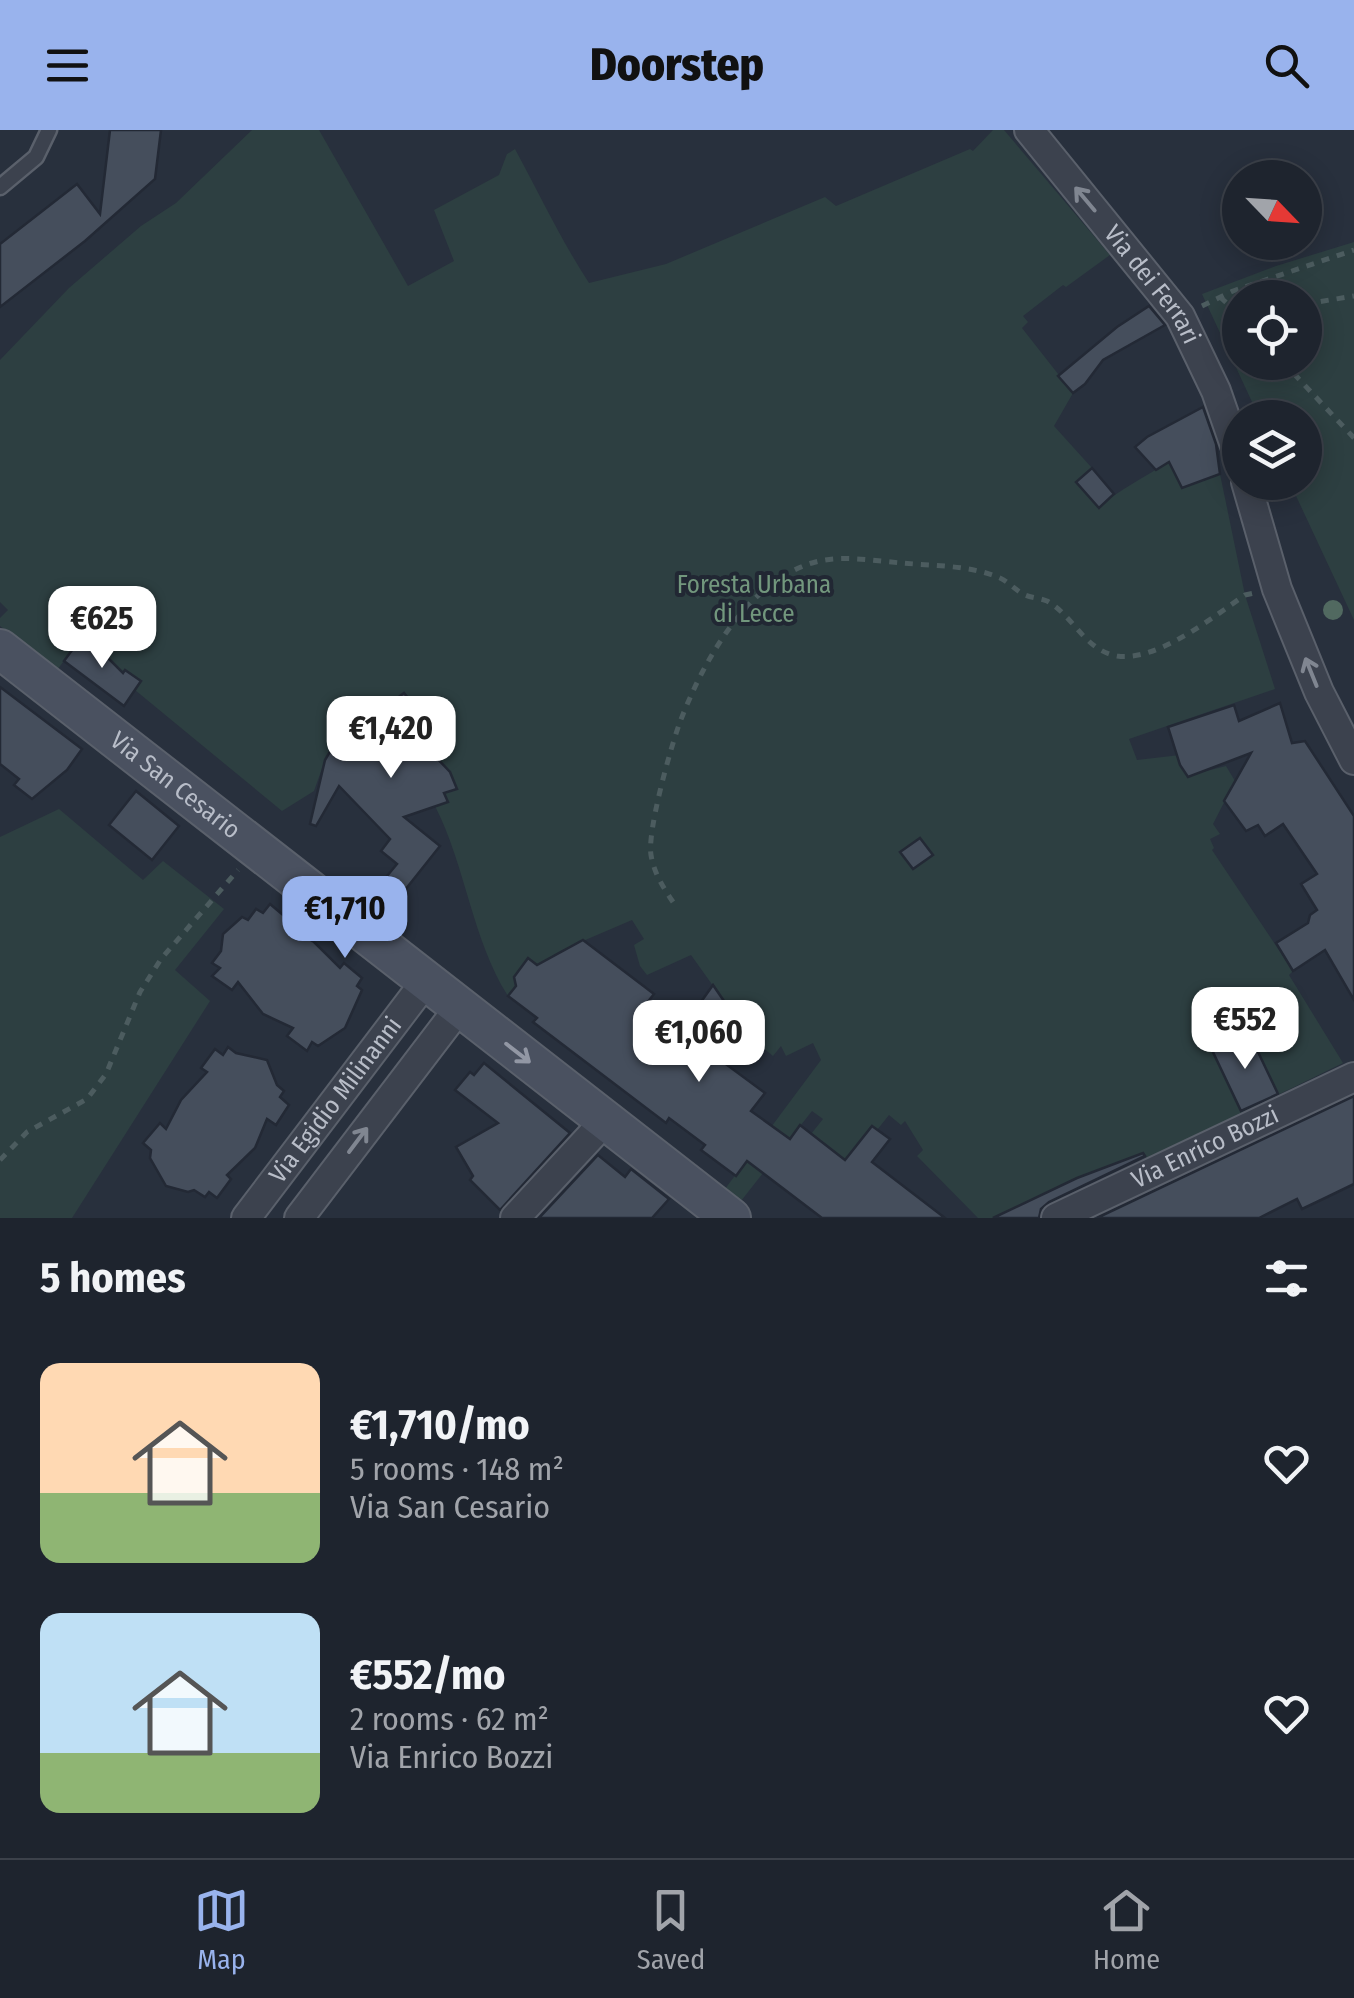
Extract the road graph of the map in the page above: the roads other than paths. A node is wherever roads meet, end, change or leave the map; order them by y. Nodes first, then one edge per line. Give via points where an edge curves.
1 (49, 130) edge
2 (1028, 130) edge
3 (0, 186) edge
4 (1222, 408) edge
5 (1251, 500) edge
6 (0, 649) edge
7 (1354, 760) edge
8 (426, 982) junction
9 (459, 1008) junction
10 (1354, 1077) edge
11 (605, 1121) junction
12 (246, 1218) edge
13 (300, 1218) edge
14 (515, 1218) edge
15 (731, 1218) edge
16 (1056, 1218) edge

1 - 3 lane via 36,157
4 -> 2 street, Via dei Ferrari via 1180,316
7 -> 5 street via 1277,589
6 - 8 main road, Via San Cesario
8 - 9 main road, Via San Cesario
8 - 12 street, Via Egidio Milinanni
9 -> 11 main road, Via San Cesario
13 -> 9 street, Via Egidio Milinanni
10 - 16 street, Via Enrico Bozzi
11 - 14 street
11 - 15 main road, Via San Cesario

